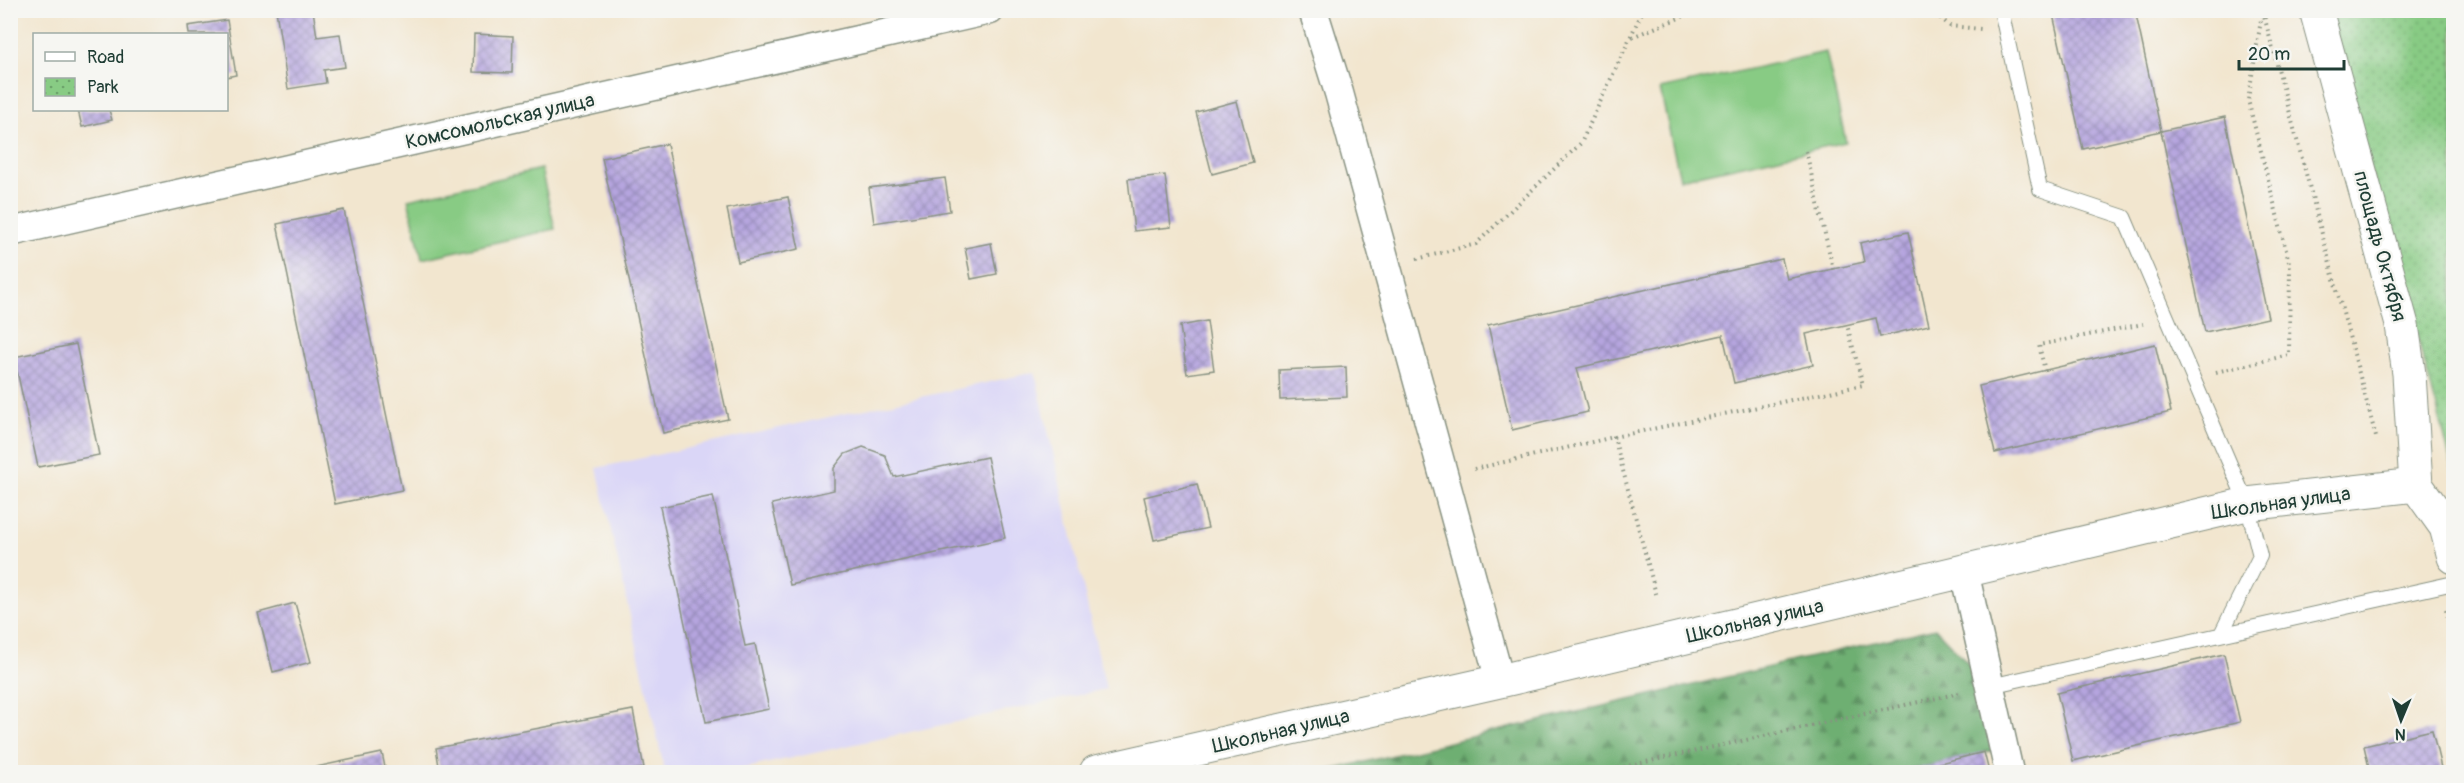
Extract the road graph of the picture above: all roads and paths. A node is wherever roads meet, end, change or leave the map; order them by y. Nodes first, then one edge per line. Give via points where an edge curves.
1 (990, 10) edge
2 (1313, 10) edge
3 (1643, 10) edge
4 (1699, 10) edge
5 (1931, 10) edge
6 (2001, 10) edge
7 (2316, 10) edge
8 (2263, 11) edge
9 (2005, 31) junction
10 (1631, 37) junction
11 (1806, 151) dead end
12 (10, 232) edge
13 (1386, 266) junction
14 (1833, 269) dead end
15 (2167, 319) junction
16 (1847, 325) dead end
17 (2045, 371) dead end
18 (2191, 378) junction
19 (1614, 437) junction
20 (2377, 441) dead end
21 (1444, 476) junction
22 (2416, 485) junction
23 (2247, 504) junction
24 (1964, 571) junction
25 (2449, 575) edge
26 (1656, 594) dead end
27 (2221, 634) junction
28 (2454, 644) edge
29 (1500, 681) junction
30 (1990, 686) junction
31 (1096, 772) edge
32 (1600, 772) edge
33 (2009, 772) edge

1 - 12 street, Комсомольская улица
2 - 13 street
3 - 10 path
4 - 10 path
5 - 9 path via 1950,26
6 - 9 lane
7 - 22 main road, площадь Октября via 2402,326
8 - 18 path via 2248,100 2290,266 2289,355
8 - 20 path
9 - 15 lane via 2040,189 2124,217
10 - 13 path via 1581,143 1476,244
11 - 14 path
13 - 21 street
15 - 17 path via 2039,345
15 - 18 lane
16 - 19 path via 1863,385
18 - 23 lane
19 - 21 path
19 - 26 path
21 - 29 street
22 - 23 main road, Школьная улица
22 - 25 main road via 2446,527
23 - 24 main road, Школьная улица
23 - 27 lane via 2260,556
24 - 29 main road, Школьная улица
24 - 30 street
25 - 27 lane
25 - 28 path
27 - 30 lane
29 - 31 main road, Школьная улица
30 - 32 path
30 - 33 street

